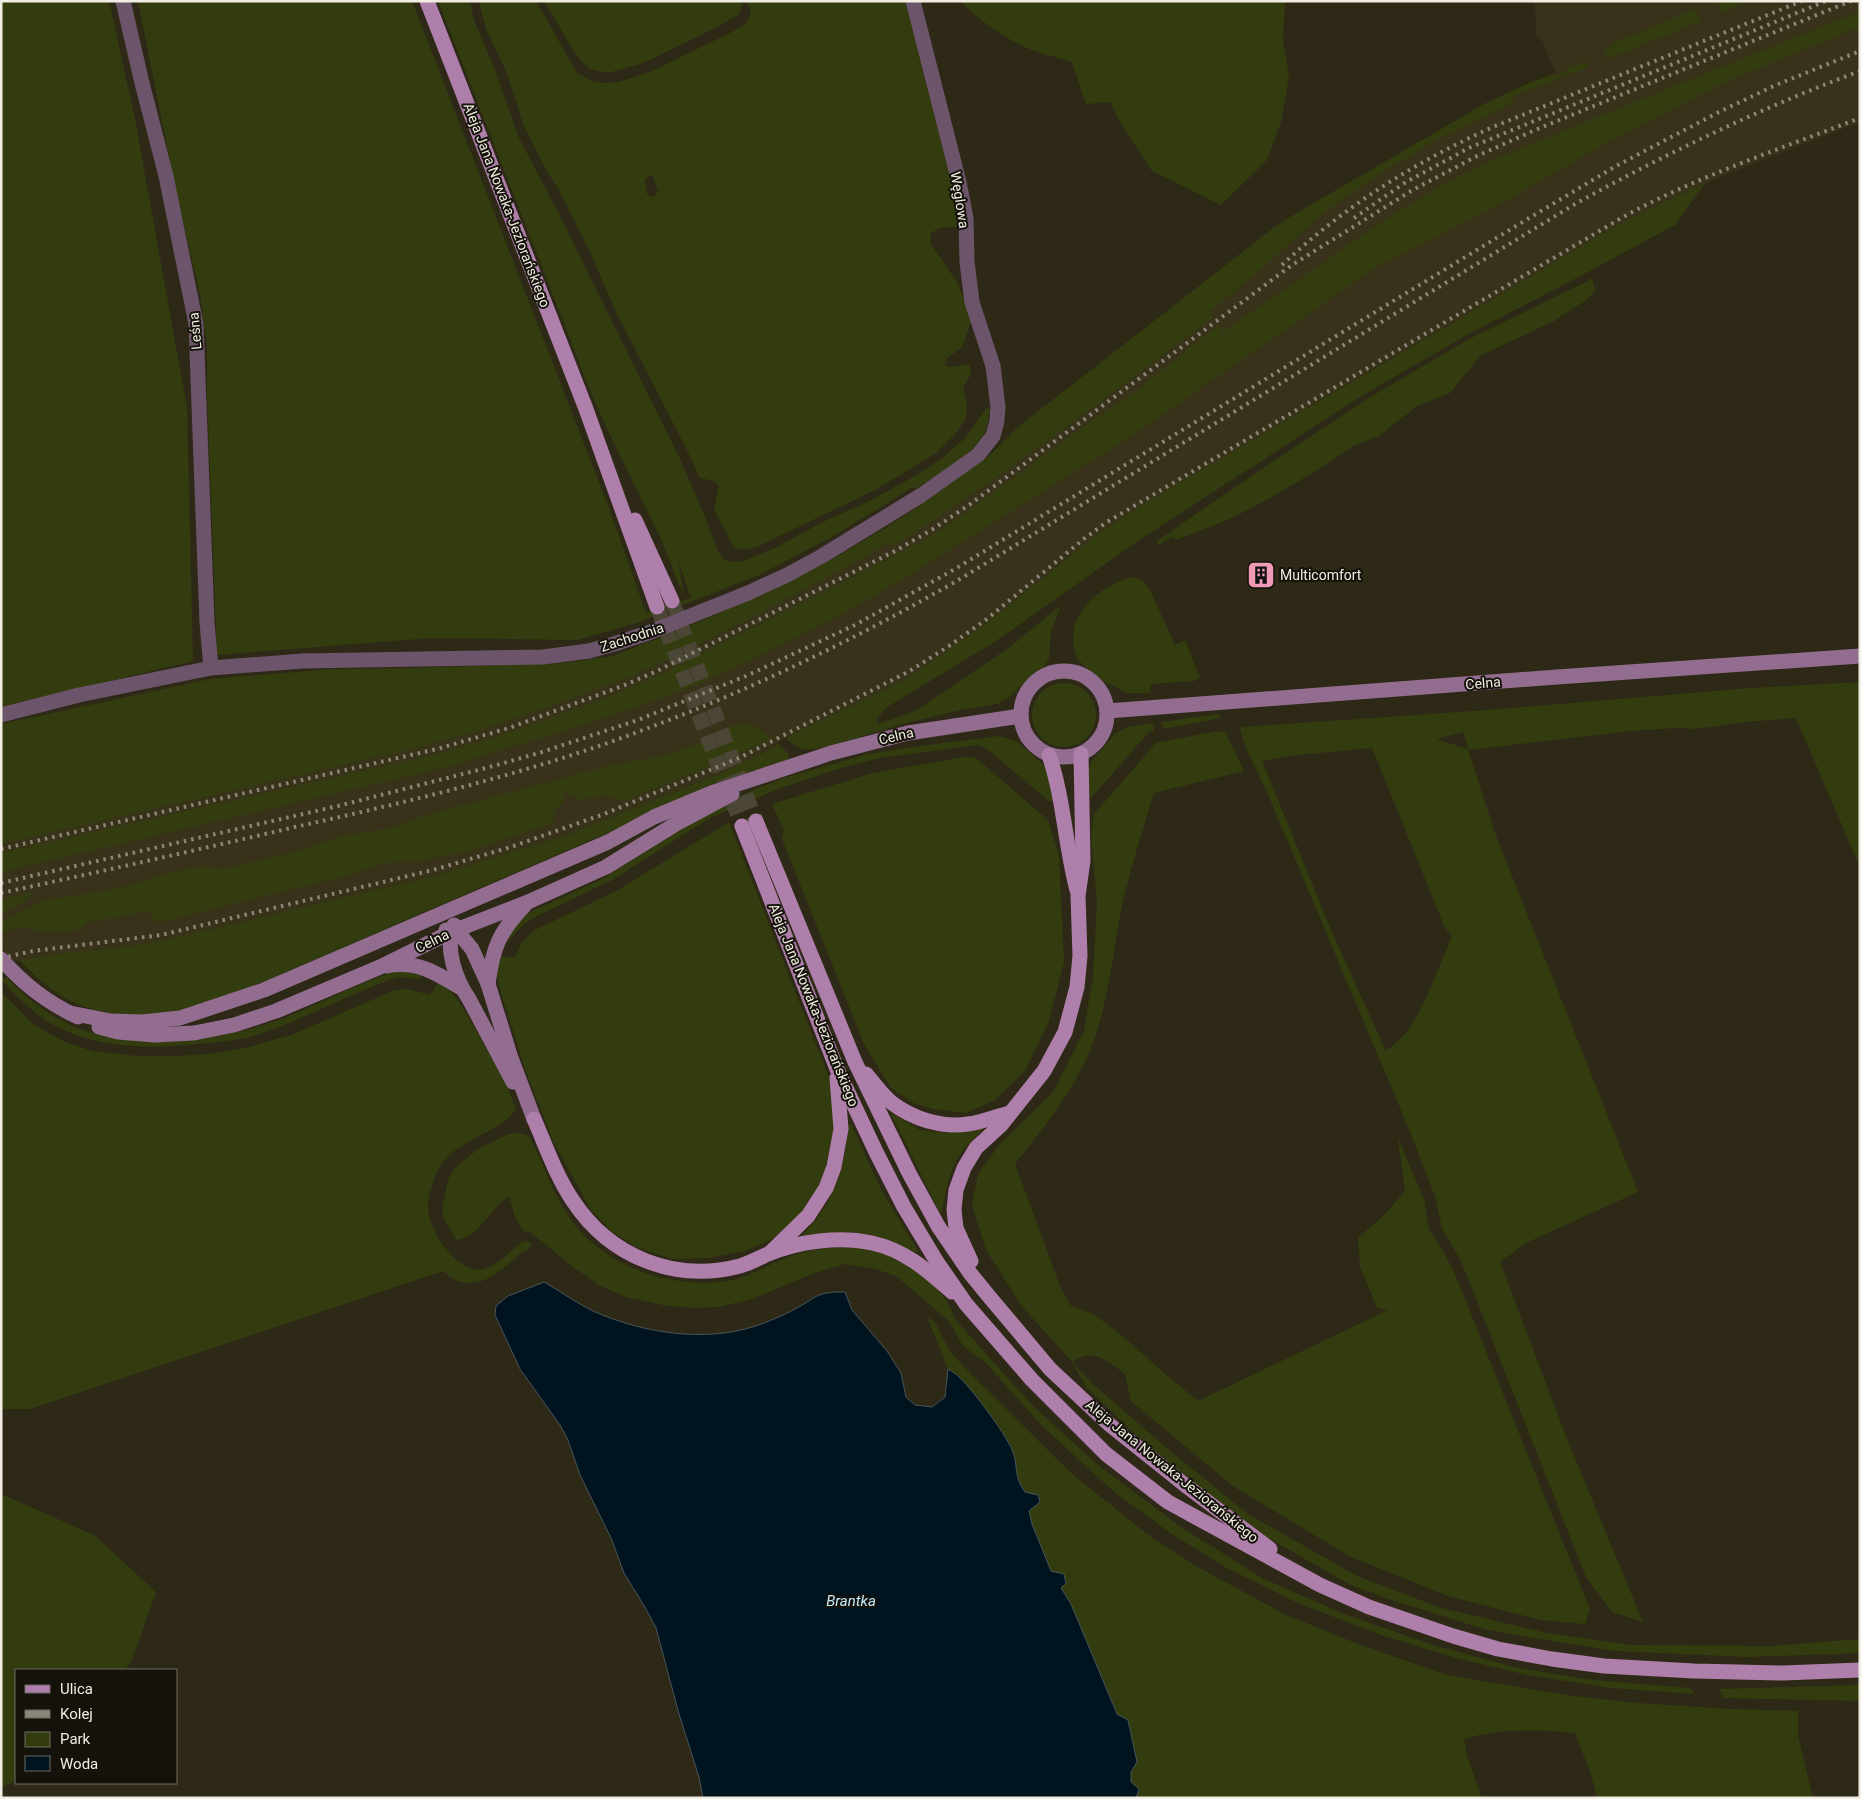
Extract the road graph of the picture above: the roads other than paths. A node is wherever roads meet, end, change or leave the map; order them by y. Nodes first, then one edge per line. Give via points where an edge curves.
1 (123, 1) edge
2 (427, 1) edge
3 (913, 1) edge
4 (586, 409) junction
5 (995, 429) joint
6 (672, 601) tunnel mouth
7 (657, 607) tunnel mouth
8 (1860, 656) edge
9 (211, 668) junction
10 (1107, 712) junction
11 (1, 715) edge
12 (1021, 716) junction
13 (1081, 754) junction
14 (1050, 755) junction
15 (775, 771) junction
16 (1078, 896) junction
17 (480, 897) junction
18 (528, 902) junction
19 (400, 932) junction
20 (451, 932) junction
21 (1, 959) edge
22 (380, 967) junction
23 (488, 984) junction
24 (461, 988) junction
25 (70, 1013) junction
26 (854, 1062) junction
27 (837, 1069) junction
28 (528, 1104) junction
29 (1010, 1112) junction
30 (534, 1119) joint
31 (769, 1254) junction
32 (986, 1294) junction
33 (966, 1304) junction
34 (1320, 1585) junction
35 (1860, 1670) edge

1 - 9 street, Leśna via 166,176 196,324
2 - 4 main road, Aleja Jana Nowaka-Jeziorańskiego
3 - 5 street, Węglowa via 966,218 969,287 993,366 998,407
4 - 6 main road, Aleja Jana Nowaka-Jeziorańskiego
4 - 7 main road, Aleja Jana Nowaka-Jeziorańskiego
5 - 9 street, Zachodnia via 978,455 952,475 822,556 748,593 614,644 543,657 303,661
8 - 10 street, Celna
9 - 11 street, Zachodnia
10 - 12 street via 1104,696 1090,679 1072,671 1059,670 1041,677 1031,686 1023,700
10 - 13 street via 1099,740
12 - 14 street via 1026,736 1032,744
12 - 15 street, Celna via 908,732
13 - 14 street
13 - 16 main road via 1083,861
14 - 16 main road
15 - 17 street, Celna via 654,817 608,842
15 - 18 street, Celna via 674,825 606,867
16 - 29 main road via 1080,956 1071,1011 1044,1071
17 - 19 street, Celna
17 - 20 street via 457,918
18 - 20 street, Celna
18 - 23 street via 508,922 496,944
19 - 20 street via 424,927
19 - 25 street, Celna via 264,990 180,1018 111,1021
20 - 22 street, Celna
20 - 23 street via 462,937 472,949
20 - 24 street via 452,956
21 - 25 street, Celna via 38,994
22 - 24 street via 413,965 434,971
22 - 25 street, Celna via 276,1011 234,1025 194,1033 156,1036 118,1032
23 - 28 street
24 - 28 street
26 - 27 main road, Aleja Jana Nowaka-Jeziorańskiego via 749,824
26 - 29 main road via 891,1102 919,1118 950,1125 984,1121
26 - 32 main road, Aleja Jana Nowaka-Jeziorańskiego via 938,1226
27 - 31 main road via 841,1129 826,1188 808,1216
27 - 33 main road, Aleja Jana Nowaka-Jeziorańskiego via 904,1207
28 - 30 street
29 - 32 main road via 976,1148 956,1190 956,1228
30 - 31 main road via 572,1200 592,1226 630,1255 675,1270 706,1272 742,1265
31 - 33 main road via 835,1240 872,1243 909,1257
32 - 34 main road, Aleja Jana Nowaka-Jeziorańskiego via 1050,1368 1110,1424 1240,1527
33 - 34 main road, Aleja Jana Nowaka-Jeziorańskiego via 1032,1380 1106,1454 1168,1502
34 - 35 main road, Aleja Jana Nowaka-Jeziorańskiego via 1369,1607 1453,1636 1552,1659 1694,1672

